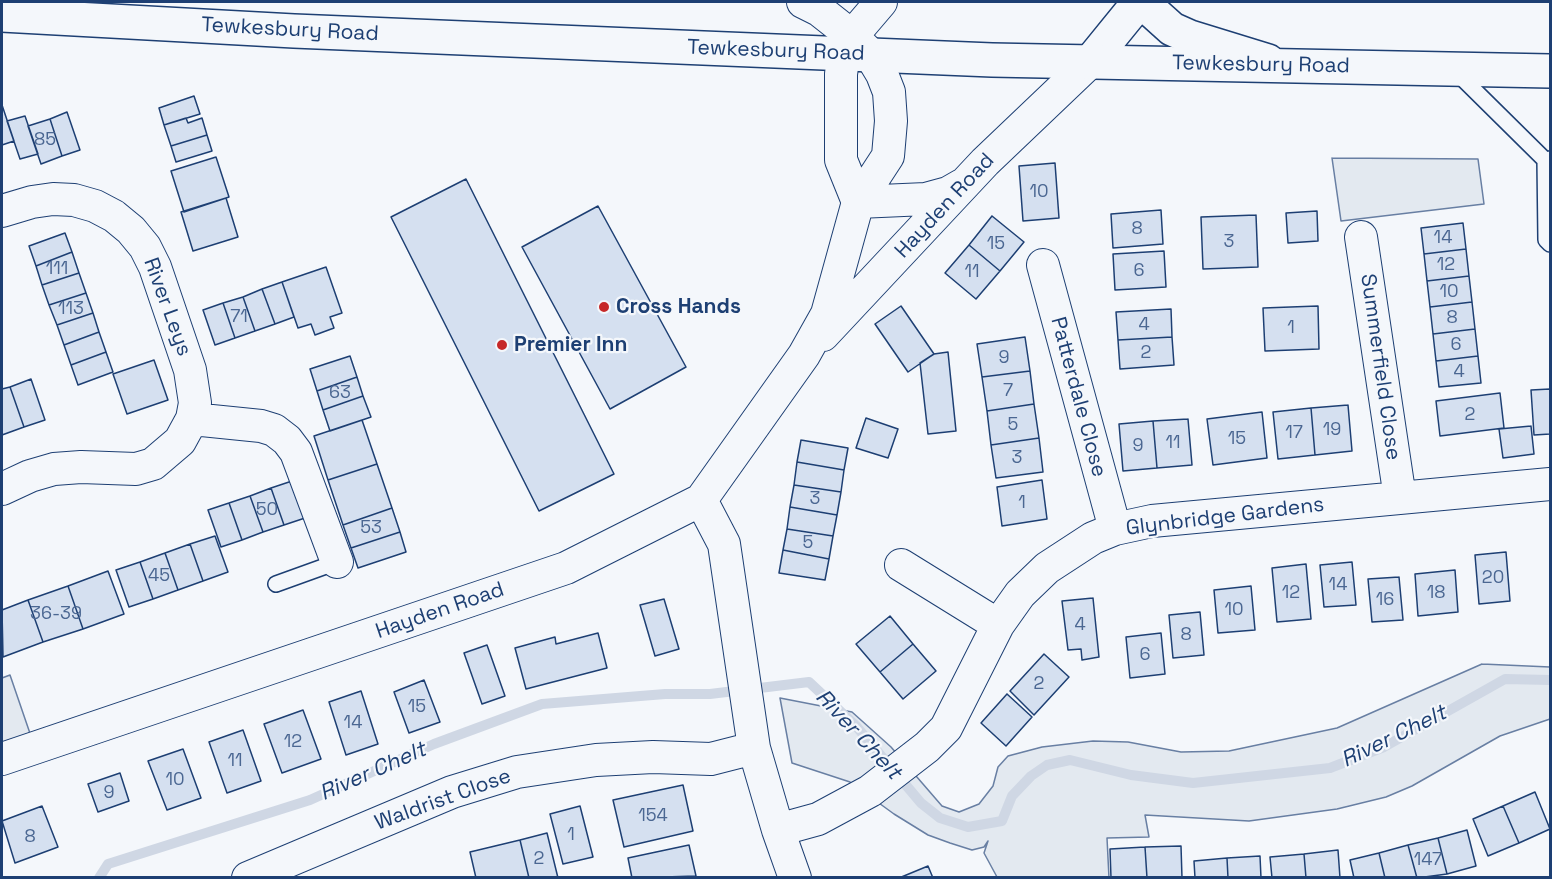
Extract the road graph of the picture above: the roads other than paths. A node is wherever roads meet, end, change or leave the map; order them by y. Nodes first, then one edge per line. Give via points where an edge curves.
1 (803, 2) edge
2 (881, 2) edge
3 (1141, 2) edge
4 (2, 15) edge
5 (855, 48) junction
6 (1091, 61) junction
7 (1281, 65) junction
8 (1453, 69) junction
9 (1551, 71) edge
10 (1548, 160) edge
11 (969, 181) junction
12 (858, 202) junction
13 (2, 212) edge
14 (1361, 237) dead end
15 (1551, 244) edge
16 (1043, 265) dead end
17 (804, 355) junction
18 (192, 419) junction
19 (1551, 483) edge
20 (2, 489) edge
21 (1400, 498) junction
22 (701, 500) junction
23 (1114, 529) junction
24 (337, 562) joint
25 (901, 565) dead end
26 (276, 584) dead end
27 (998, 625) junction
28 (752, 736) junction
29 (2, 759) edge
30 (778, 830) junction
31 (248, 878) edge
32 (795, 878) edge

1 - 5 street, Hayden Road via 819,10
2 - 5 street
3 - 6 main road
3 - 7 main road via 1172,28 1190,37
4 - 5 main road, Tewkesbury Road via 305,32
5 - 6 main road, Tewkesbury Road via 992,60
5 - 12 street via 839,115 841,160
5 - 12 street, Hayden Road via 890,92 891,121 888,156
6 - 7 main road, Tewkesbury Road
6 - 11 street, Hayden Road
7 - 8 main road, Tewkesbury Road
8 - 9 main road, Tewkesbury Road
8 - 10 lane
10 - 15 lane via 1546,240
11 - 12 street via 926,199
11 - 17 street, Hayden Road
12 - 17 street, Hayden Road via 827,314
13 - 18 street, River Leys via 32,201 74,200 114,216 131,230 155,267 190,370 195,403
14 - 21 street, Summerfield Close
16 - 23 street, Patterdale Close
17 - 22 street, Hayden Road
18 - 20 street via 180,441 153,464 136,469 54,469
18 - 24 street via 261,426 287,440 296,452
19 - 21 street, Glynbridge Gardens
21 - 23 street, Glynbridge Gardens via 1152,521
22 - 28 street via 724,544
22 - 29 street, Hayden Road via 566,568
23 - 27 street, Glynbridge Gardens via 1077,547 1047,568 1020,594
24 - 26 lane
25 - 27 street
27 - 30 street, Glynbridge Gardens via 946,728 927,747 870,791 818,819
28 - 30 street
28 - 31 street, Waldrist Close via 711,759 596,760 507,775 452,792
30 - 32 street

